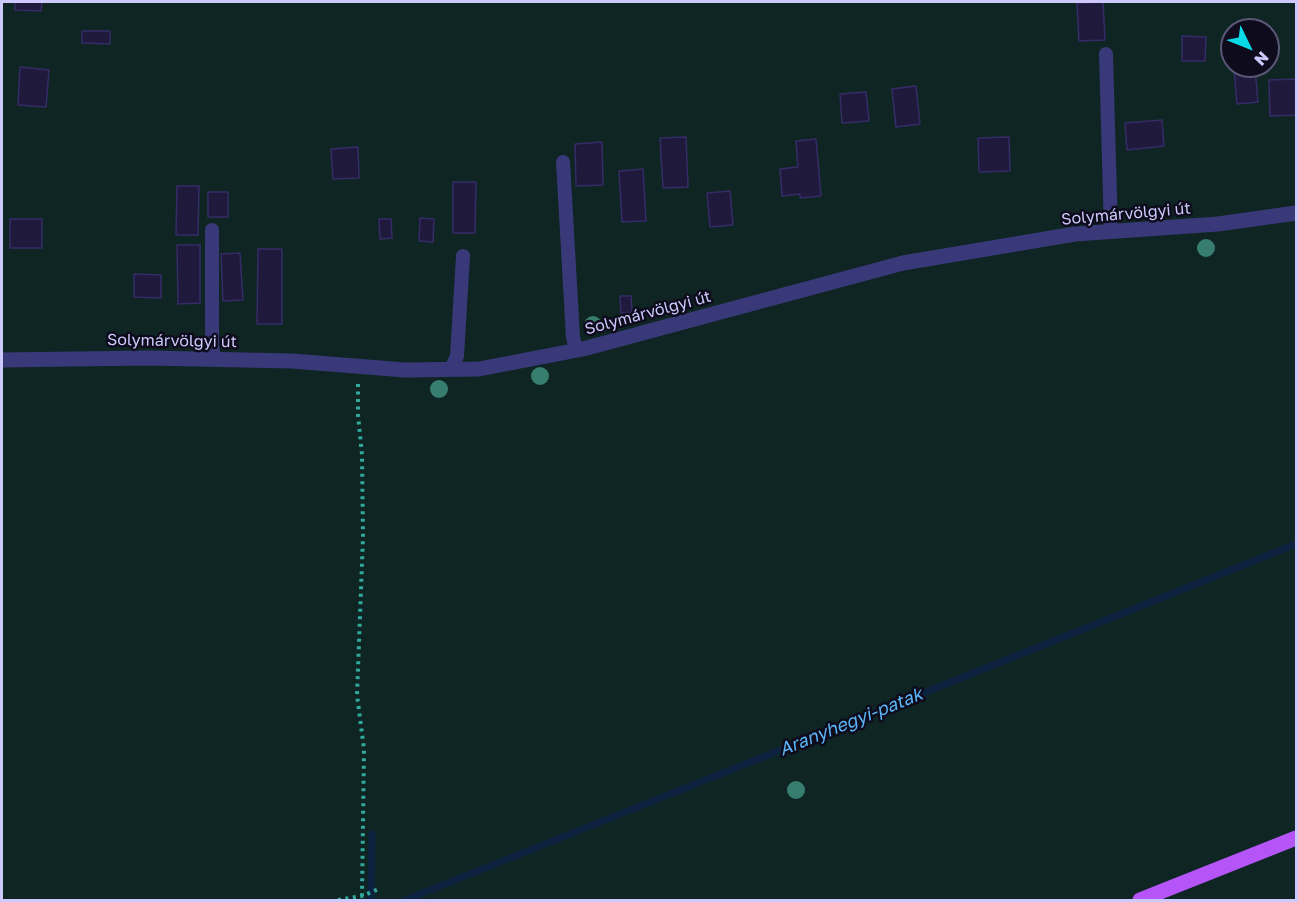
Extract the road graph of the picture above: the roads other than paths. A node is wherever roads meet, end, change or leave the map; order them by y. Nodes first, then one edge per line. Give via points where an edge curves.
1 (1106, 54) dead end
2 (563, 162) dead end
3 (1296, 213) edge
4 (212, 230) dead end
5 (1111, 232) junction
6 (463, 256) dead end
7 (576, 350) junction
8 (214, 359) junction
9 (2, 360) edge
10 (451, 369) junction
11 (1296, 838) edge
12 (1140, 900) edge

1 - 5 lane
2 - 7 lane
3 - 5 street, Solymárvölgyi út
4 - 8 lane
5 - 7 street, Solymárvölgyi út via 1076,234 903,262
6 - 10 lane via 458,356
7 - 10 street, Solymárvölgyi út via 479,369
8 - 9 street, Solymárvölgyi út
8 - 10 street, Solymárvölgyi út
11 - 12 main road

